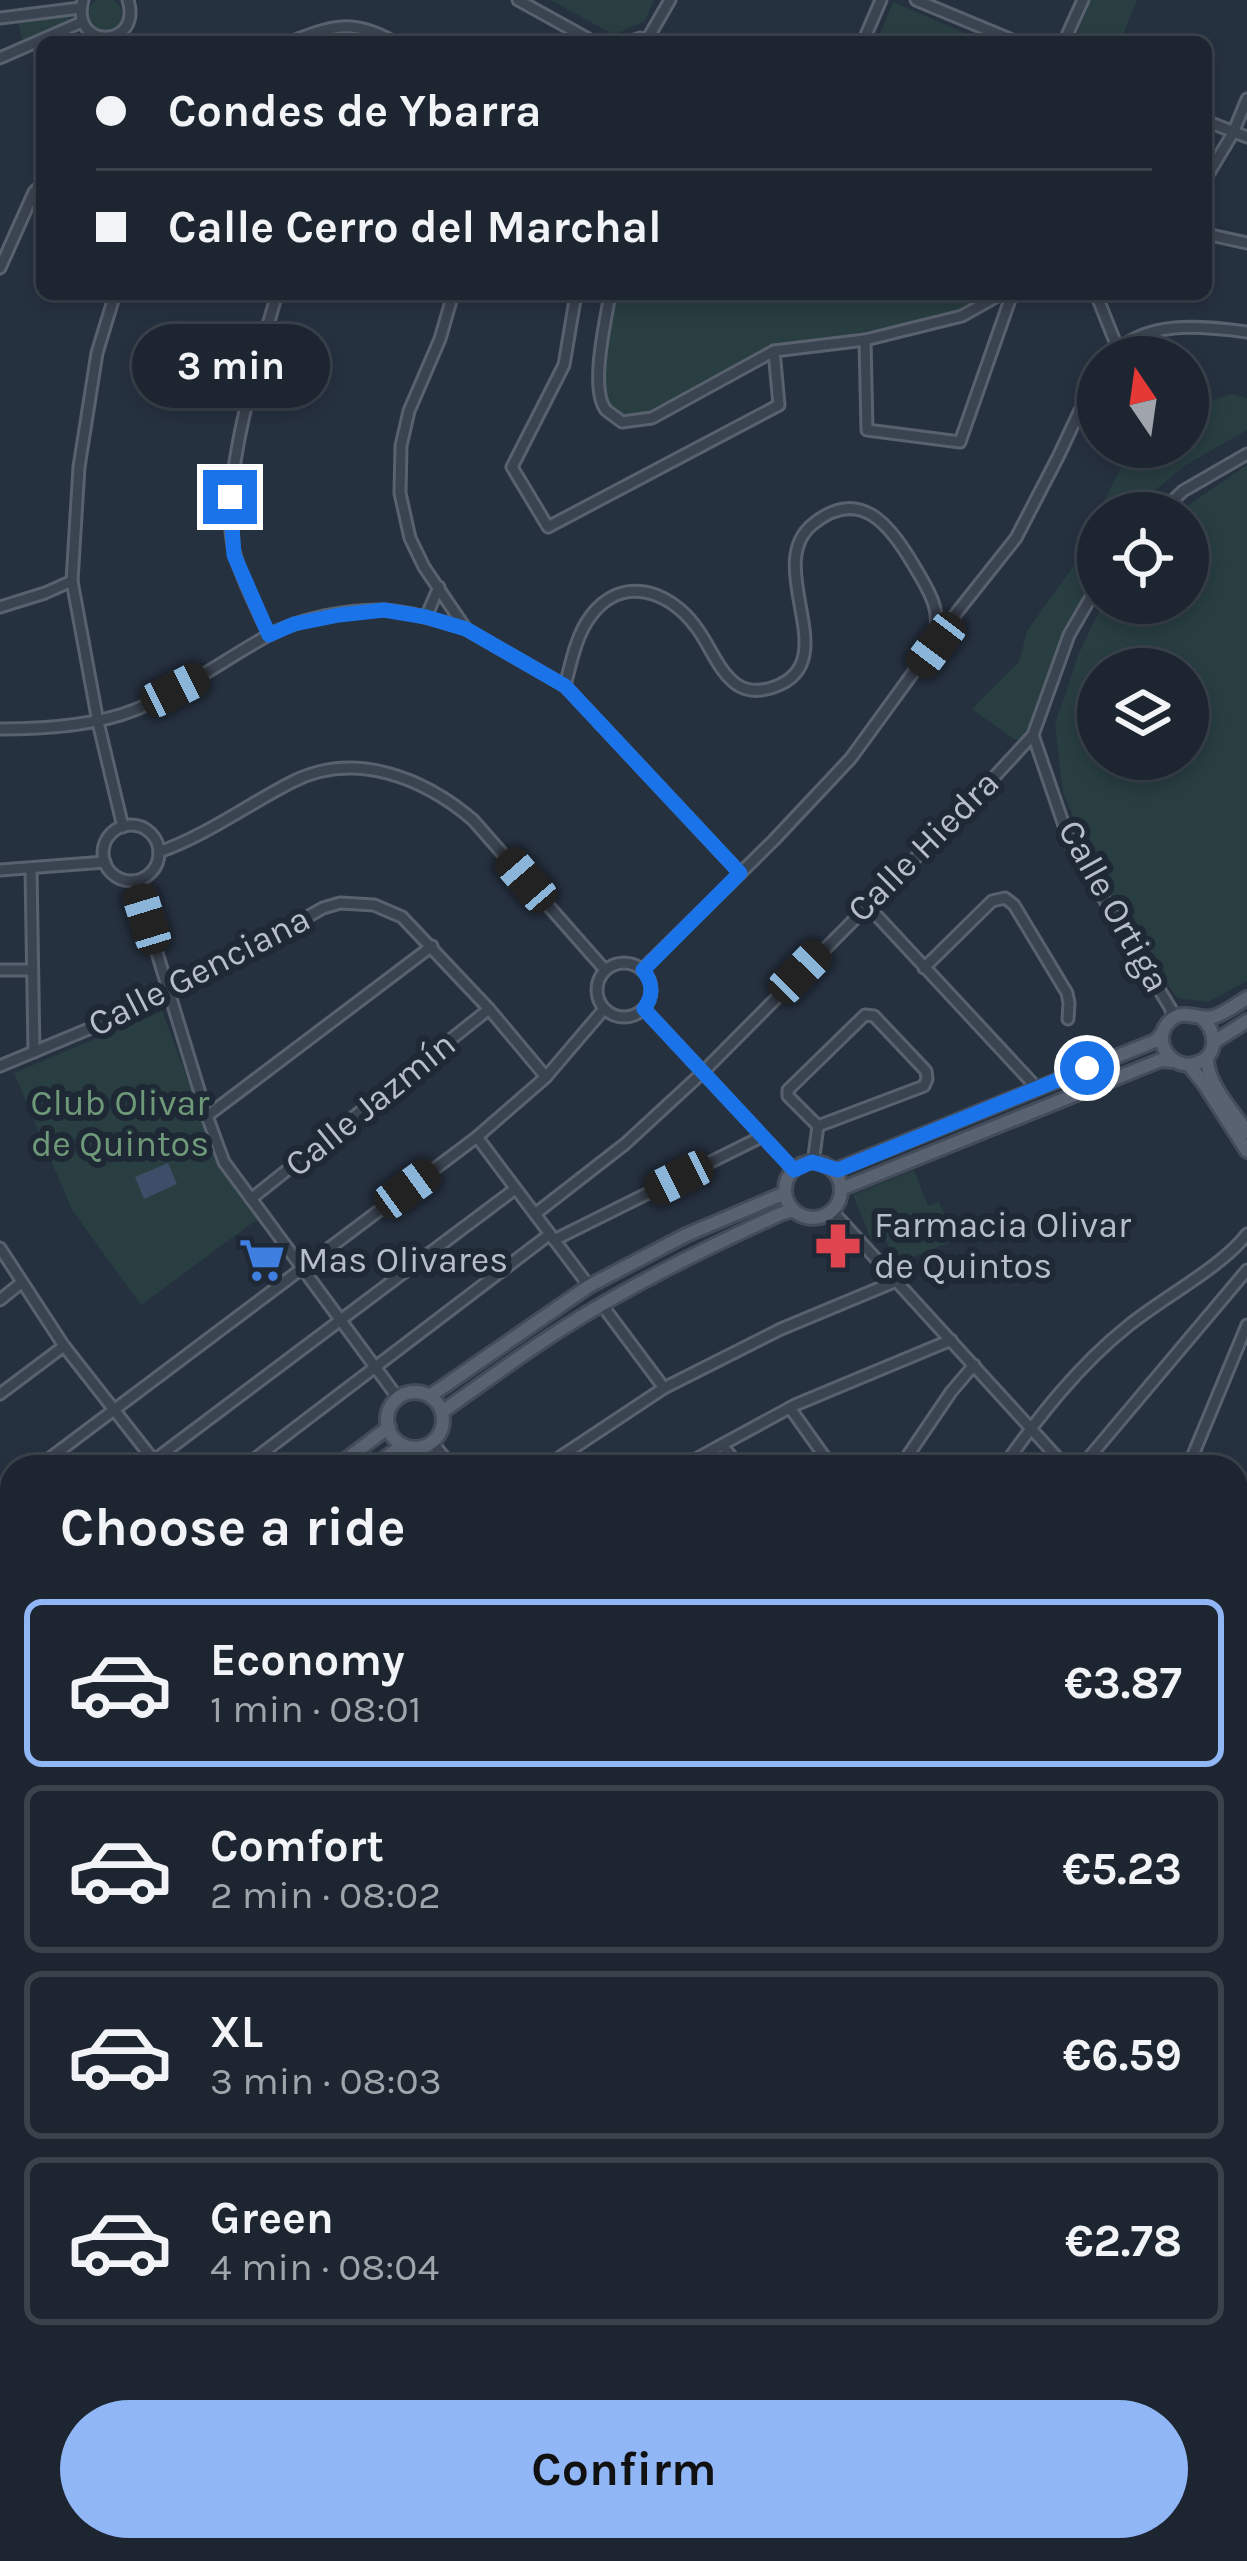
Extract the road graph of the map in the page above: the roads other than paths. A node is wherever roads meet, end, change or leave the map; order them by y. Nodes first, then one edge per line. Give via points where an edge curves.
1 (518, 0) edge
2 (670, 0) edge
3 (881, 0) edge
4 (916, 0) edge
5 (1083, 0) edge
6 (131, 1) edge
7 (81, 4) edge
8 (0, 18) edge
9 (82, 22) junction
10 (50, 36) edge
11 (102, 36) edge
12 (120, 36) edge
13 (305, 36) edge
14 (383, 36) edge
15 (583, 36) edge
16 (654, 36) edge
17 (866, 36) edge
18 (1003, 36) edge
19 (1067, 36) edge
20 (36, 42) edge
21 (0, 58) edge
22 (1247, 99) edge
23 (1212, 124) edge
24 (1233, 134) junction
25 (1247, 137) edge
26 (1212, 168) edge
27 (36, 190) edge
28 (1212, 234) edge
29 (1247, 243) edge
30 (0, 268) edge
31 (113, 300) edge
32 (275, 300) edge
33 (451, 300) edge
34 (575, 300) edge
35 (609, 300) edge
36 (990, 300) edge
37 (1010, 300) edge
38 (1098, 300) edge
39 (1247, 332) edge
40 (1109, 336) edge
41 (1146, 336) edge
42 (865, 340) junction
43 (774, 351) junction
44 (1077, 417) edge
45 (1247, 454) edge
46 (1181, 492) edge
47 (73, 581) junction
48 (439, 587) junction
49 (0, 607) edge
50 (935, 608) junction
51 (958, 611) junction
52 (426, 617) junction
53 (1077, 622) edge
54 (466, 629) junction
55 (269, 635) junction
56 (936, 645) junction
57 (565, 686) junction
58 (98, 722) junction
59 (0, 729) edge
60 (1033, 735) junction
61 (123, 826) junction
62 (159, 852) junction
63 (105, 862) junction
64 (31, 869) junction
65 (0, 870) edge
66 (740, 873) junction
67 (135, 881) junction
68 (866, 904) junction
69 (432, 946) junction
70 (924, 968) junction
71 (0, 970) edge
72 (32, 970) junction
73 (605, 970) junction
74 (643, 970) junction
75 (170, 995) junction
76 (1247, 998) edge
77 (489, 1009) junction
78 (644, 1009) junction
79 (604, 1010) junction
80 (1175, 1014) junction
81 (1201, 1017) junction
82 (1068, 1019) dead end
83 (1247, 1022) edge
84 (1162, 1034) junction
85 (1214, 1042) junction
86 (34, 1052) junction
87 (1207, 1057) junction
88 (1173, 1060) junction
89 (1189, 1065) junction
90 (0, 1066) edge
91 (701, 1072) junction
92 (546, 1077) junction
93 (1036, 1088) junction
94 (207, 1116) junction
95 (1244, 1122) edge
96 (818, 1126) junction
97 (477, 1137) junction
98 (761, 1137) junction
99 (1247, 1151) edge
100 (812, 1162) junction
101 (794, 1170) junction
102 (833, 1171) junction
103 (515, 1189) junction
104 (841, 1189) junction
105 (785, 1192) junction
106 (250, 1199) junction
107 (793, 1210) junction
108 (830, 1213) junction
109 (535, 1214) junction
110 (1247, 1234) edge
111 (552, 1237) junction
112 (0, 1247) edge
113 (302, 1268) junction
114 (1247, 1270) edge
115 (894, 1282) junction
116 (21, 1283) junction
117 (589, 1286) junction
118 (0, 1300) edge
119 (602, 1305) junction
120 (341, 1322) junction
121 (1247, 1325) edge
122 (951, 1340) junction
123 (64, 1346) junction
124 (974, 1365) junction
125 (376, 1367) junction
126 (664, 1388) junction
127 (0, 1394) edge
128 (430, 1396) junction
129 (398, 1398) junction
130 (790, 1408) junction
131 (116, 1409) junction
132 (442, 1412) junction
133 (388, 1427) junction
134 (1030, 1429) junction
135 (432, 1442) junction
136 (403, 1444) junction
137 (722, 1445) junction
138 (54, 1455) edge
139 (146, 1455) edge
140 (166, 1455) edge
141 (260, 1455) edge
142 (352, 1455) edge
143 (389, 1455) edge
144 (442, 1455) edge
145 (563, 1455) edge
146 (703, 1455) edge
147 (730, 1455) edge
148 (823, 1455) edge
149 (908, 1455) edge
150 (1012, 1455) edge
151 (1055, 1455) edge
152 (1091, 1455) edge
153 (1193, 1455) edge

1 - 15 street
2 - 16 street
3 - 17 street
4 - 18 street
5 - 19 street
6 - 12 street
7 - 8 street
7 - 9 street
9 - 10 street
9 - 11 street
13 - 14 street via 333,25
20 - 21 street
22 - 24 street
23 - 24 street
24 - 25 street
24 - 26 street
27 - 30 street
28 - 29 street
31 - 47 street via 79,467
32 - 55 street via 230,497 234,555
33 - 48 street via 401,446 410,538
34 - 43 street via 564,365 512,467 548,527 778,405
35 - 43 street via 601,398 622,422 652,418
36 - 42 street via 962,316
37 - 42 street via 960,442 868,430
38 - 40 street
39 - 41 street via 1176,326
42 - 43 street
44 - 51 street via 1016,538
45 - 46 street
47 - 49 street
47 - 58 street
48 - 52 street
48 - 54 street
50 - 51 street
50 - 56 street
50 - 57 street via 895,533 865,510 846,510 801,537 794,575 805,659 788,681 740,687 666,597 628,590 591,614
51 - 56 street
52 - 54 street
52 - 55 street via 384,610 339,615
53 - 60 street, Calle Hiedra
54 - 57 street
55 - 58 street via 212,671
56 - 66 street via 850,758
57 - 66 street
58 - 59 street
58 - 61 street
60 - 68 street, Calle Hiedra
60 - 80 street, Calle Ortiga via 1070,843
61 - 62 street via 148,831
61 - 63 street via 105,844
62 - 67 street via 150,874
62 - 73 street via 311,774 391,772 473,820
63 - 64 street
63 - 67 street via 120,879
64 - 65 street
64 - 72 street
66 - 74 street
67 - 75 street
68 - 70 street
68 - 91 street, Calle Hiedra
69 - 75 street, Calle Genciana via 388,909 340,903
69 - 77 street, Calle Genciana
69 - 94 street
70 - 82 street via 992,901 1005,898 1067,993
70 - 93 street
71 - 72 street
72 - 86 street
73 - 74 street via 619,963
73 - 79 street via 597,994
74 - 78 street via 651,985
75 - 86 street, Calle Genciana
75 - 94 street
76 - 81 main road
77 - 92 street, Calle Genciana
77 - 106 street, Calle Jazmín
78 - 79 street via 628,1018
78 - 91 street
79 - 92 street
80 - 81 main road
80 - 84 main road
81 - 85 main road
83 - 85 main road
84 - 88 main road
84 - 93 main road
85 - 87 main road
86 - 90 street, Calle Genciana
87 - 89 main road
87 - 95 main road via 1212,1078
88 - 89 main road
88 - 104 main road
89 - 99 main road
91 - 98 street
91 - 109 street, Calle Hiedra
92 - 97 street
93 - 102 main road
94 - 106 street via 224,1162
96 - 96 street via 788,1090 865,1015 874,1016 926,1071 924,1086
96 - 100 street
97 - 103 street
97 - 113 street
98 - 101 street
98 - 111 street
100 - 101 main road
100 - 102 main road
101 - 105 main road
102 - 104 main road
103 - 109 street
103 - 120 street
104 - 108 main road
105 - 107 main road
105 - 117 main road
106 - 113 street
107 - 108 main road via 815,1218
107 - 119 main road
108 - 115 street
109 - 111 street
110 - 134 street via 1128,1325
111 - 117 street
111 - 125 street
112 - 116 street
113 - 120 street
113 - 131 street
114 - 152 street
115 - 122 street
115 - 126 street
116 - 118 street
116 - 123 street
117 - 128 main road
119 - 126 street
119 - 132 main road
120 - 125 street
120 - 140 street
121 - 153 street
122 - 124 street
122 - 130 street
123 - 127 street
123 - 131 street
124 - 134 street
124 - 149 street
125 - 129 street
125 - 141 street
126 - 145 street
128 - 129 main road
128 - 132 main road
129 - 133 main road
130 - 137 street
130 - 148 street
131 - 138 street
131 - 139 street
132 - 135 main road
133 - 136 main road
133 - 142 main road
134 - 150 street
134 - 151 street
135 - 136 main road
135 - 144 street
136 - 143 main road
137 - 146 street
137 - 147 street

